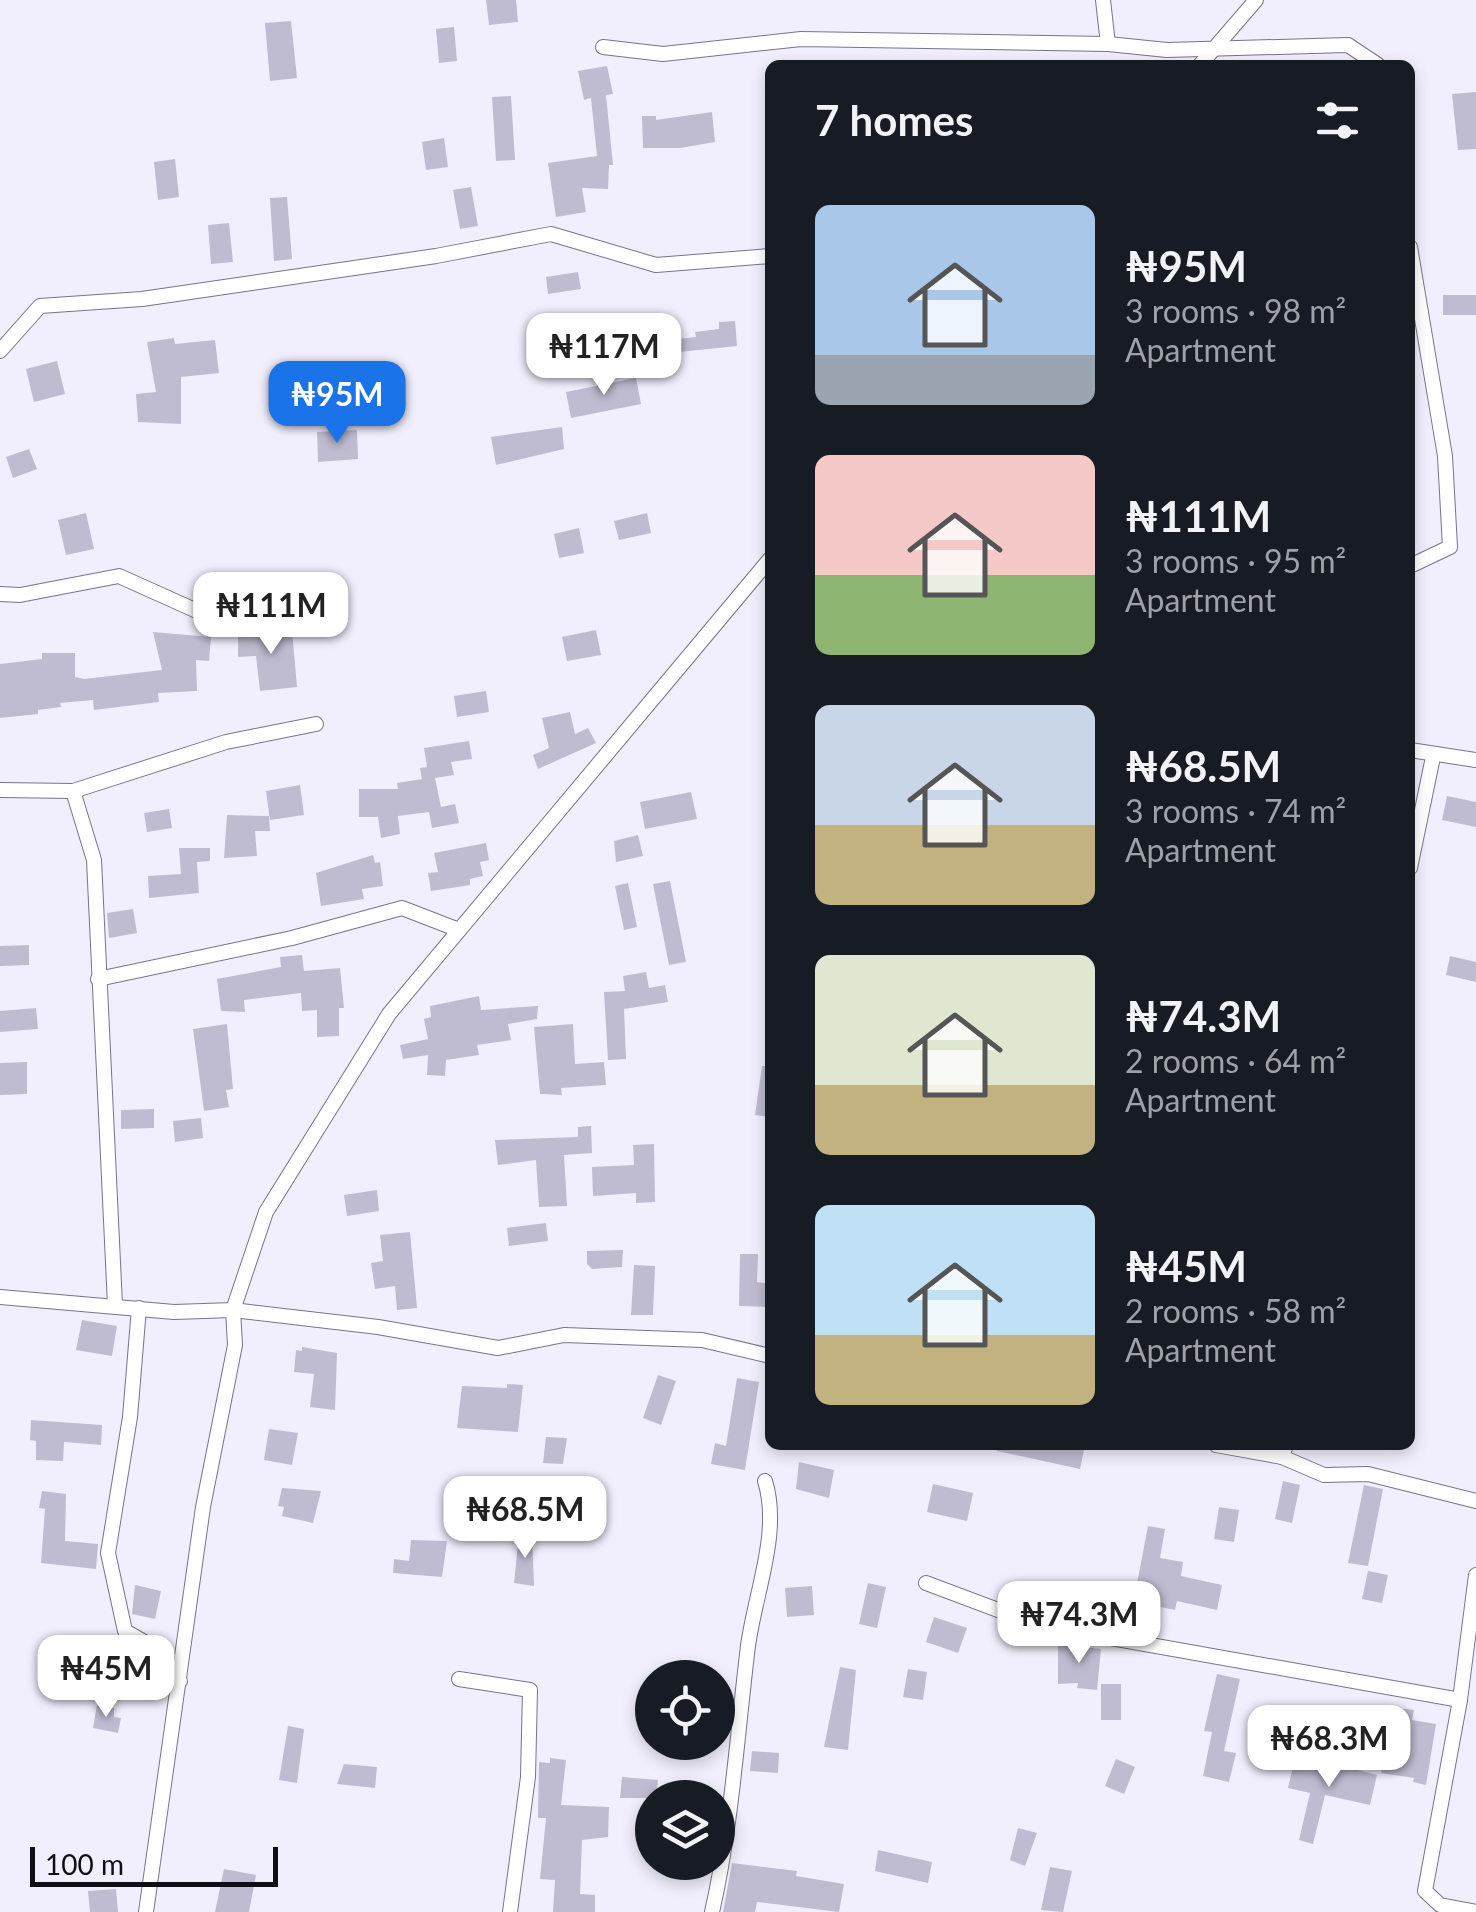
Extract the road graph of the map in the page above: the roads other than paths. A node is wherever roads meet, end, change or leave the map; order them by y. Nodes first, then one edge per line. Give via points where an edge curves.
1 (1103, 0) edge
2 (1256, 0) edge
3 (1108, 44) junction
4 (603, 47) dead end
5 (1220, 48) junction
6 (1206, 60) edge
7 (1371, 60) edge
8 (765, 256) edge
9 (1415, 277) edge
10 (0, 351) edge
11 (1415, 564) edge
12 (765, 566) edge
13 (0, 594) edge
14 (217, 620) dead end
15 (316, 724) dead end
16 (1415, 751) edge
17 (1434, 757) junction
18 (1476, 760) edge
19 (0, 790) edge
20 (73, 791) junction
21 (1415, 845) edge
22 (459, 930) junction
23 (98, 979) junction
24 (0, 1297) edge
25 (114, 1305) junction
26 (139, 1308) junction
27 (233, 1310) junction
28 (765, 1355) edge
29 (1284, 1451) edge
30 (765, 1481) dead end
31 (1476, 1501) edge
32 (1476, 1574) edge
33 (926, 1582) dead end
34 (458, 1679) dead end
35 (180, 1682) junction
36 (1460, 1700) junction
37 (146, 1912) edge
38 (510, 1912) edge
39 (712, 1912) edge
40 (1476, 1912) edge

1 - 3 street
2 - 5 street
3 - 4 street via 801,39 663,54
3 - 5 street
5 - 6 street
5 - 7 street via 1348,44
8 - 10 street via 656,266 552,234 142,299 40,306
9 - 11 street via 1445,456 1450,547
12 - 22 street
13 - 14 street via 119,576
15 - 20 street via 226,742
16 - 17 street
17 - 18 street
17 - 21 street
19 - 20 street
20 - 23 street via 94,860
22 - 23 street via 402,908
22 - 27 street via 389,1014 266,1212
23 - 25 street
24 - 25 street
25 - 26 street
26 - 27 street
26 - 35 street via 108,1553 126,1631 152,1647
27 - 28 street via 498,1348 564,1335 702,1340
27 - 35 street via 236,1345 203,1508
29 - 31 street via 1324,1475 1368,1474
30 - 39 street via 773,1507
32 - 36 street
33 - 36 street via 1038,1625
34 - 38 street via 530,1690 528,1777
35 - 37 street
36 - 40 street via 1425,1891 1440,1905

